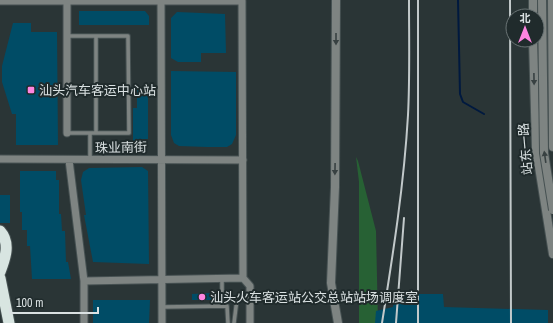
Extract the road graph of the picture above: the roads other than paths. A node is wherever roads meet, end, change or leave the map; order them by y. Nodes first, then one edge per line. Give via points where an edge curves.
1 (67, 0) edge
2 (336, 0) edge
3 (542, 0) edge
4 (552, 0) edge
5 (161, 1) edge
6 (242, 1) edge
7 (1, 2) edge
8 (67, 36) junction
9 (96, 36) junction
10 (534, 48) edge
11 (534, 112) junction
12 (553, 112) edge
13 (67, 133) joint
14 (90, 133) junction
15 (96, 133) junction
16 (553, 146) edge
17 (0, 158) edge
18 (161, 158) junction
19 (69, 160) junction
20 (90, 160) junction
21 (243, 160) junction
22 (553, 210) edge
23 (0, 232) edge
24 (553, 254) edge
25 (0, 272) edge
26 (0, 278) edge
27 (243, 278) junction
28 (222, 279) junction
29 (162, 280) junction
30 (84, 281) junction
31 (250, 296) junction
32 (0, 306) edge
33 (222, 306) junction
34 (162, 307) junction
35 (4, 323) edge
36 (9, 323) edge
37 (84, 323) edge
38 (162, 323) edge
39 (228, 323) edge
40 (234, 323) edge
41 (250, 323) edge
42 (338, 323) edge

1 - 5 street
1 - 7 street
1 - 8 street
2 -> 42 street via 335,187 331,283
22 -> 3 street, bridge via 544,152 542,118
4 - 12 street
5 - 6 street
5 - 18 street
6 - 21 street
8 - 9 lane
8 - 13 street
9 - 15 lane
9 - 15 lane via 128,36 129,133
10 -> 11 street, 站东一路
11 - 12 street
11 - 24 street, 站东一路 via 536,148
12 - 16 street
13 - 14 lane
14 - 15 lane
14 - 20 lane
17 - 19 street, 珠业南街
18 - 20 street, 珠业南街
18 - 21 street, 珠业南街
18 - 29 street
19 - 20 street, 珠业南街
19 - 30 street
21 - 27 street
23 - 25 highway via 7,247 6,259
26 - 36 highway
27 - 28 street
27 - 31 street via 250,286
28 - 29 street
28 - 33 lane
29 - 30 street
29 - 34 street
30 - 37 street
31 - 40 lane via 237,299
31 - 41 street
32 - 35 highway
33 - 34 lane
33 - 39 lane via 227,306
34 - 38 street

